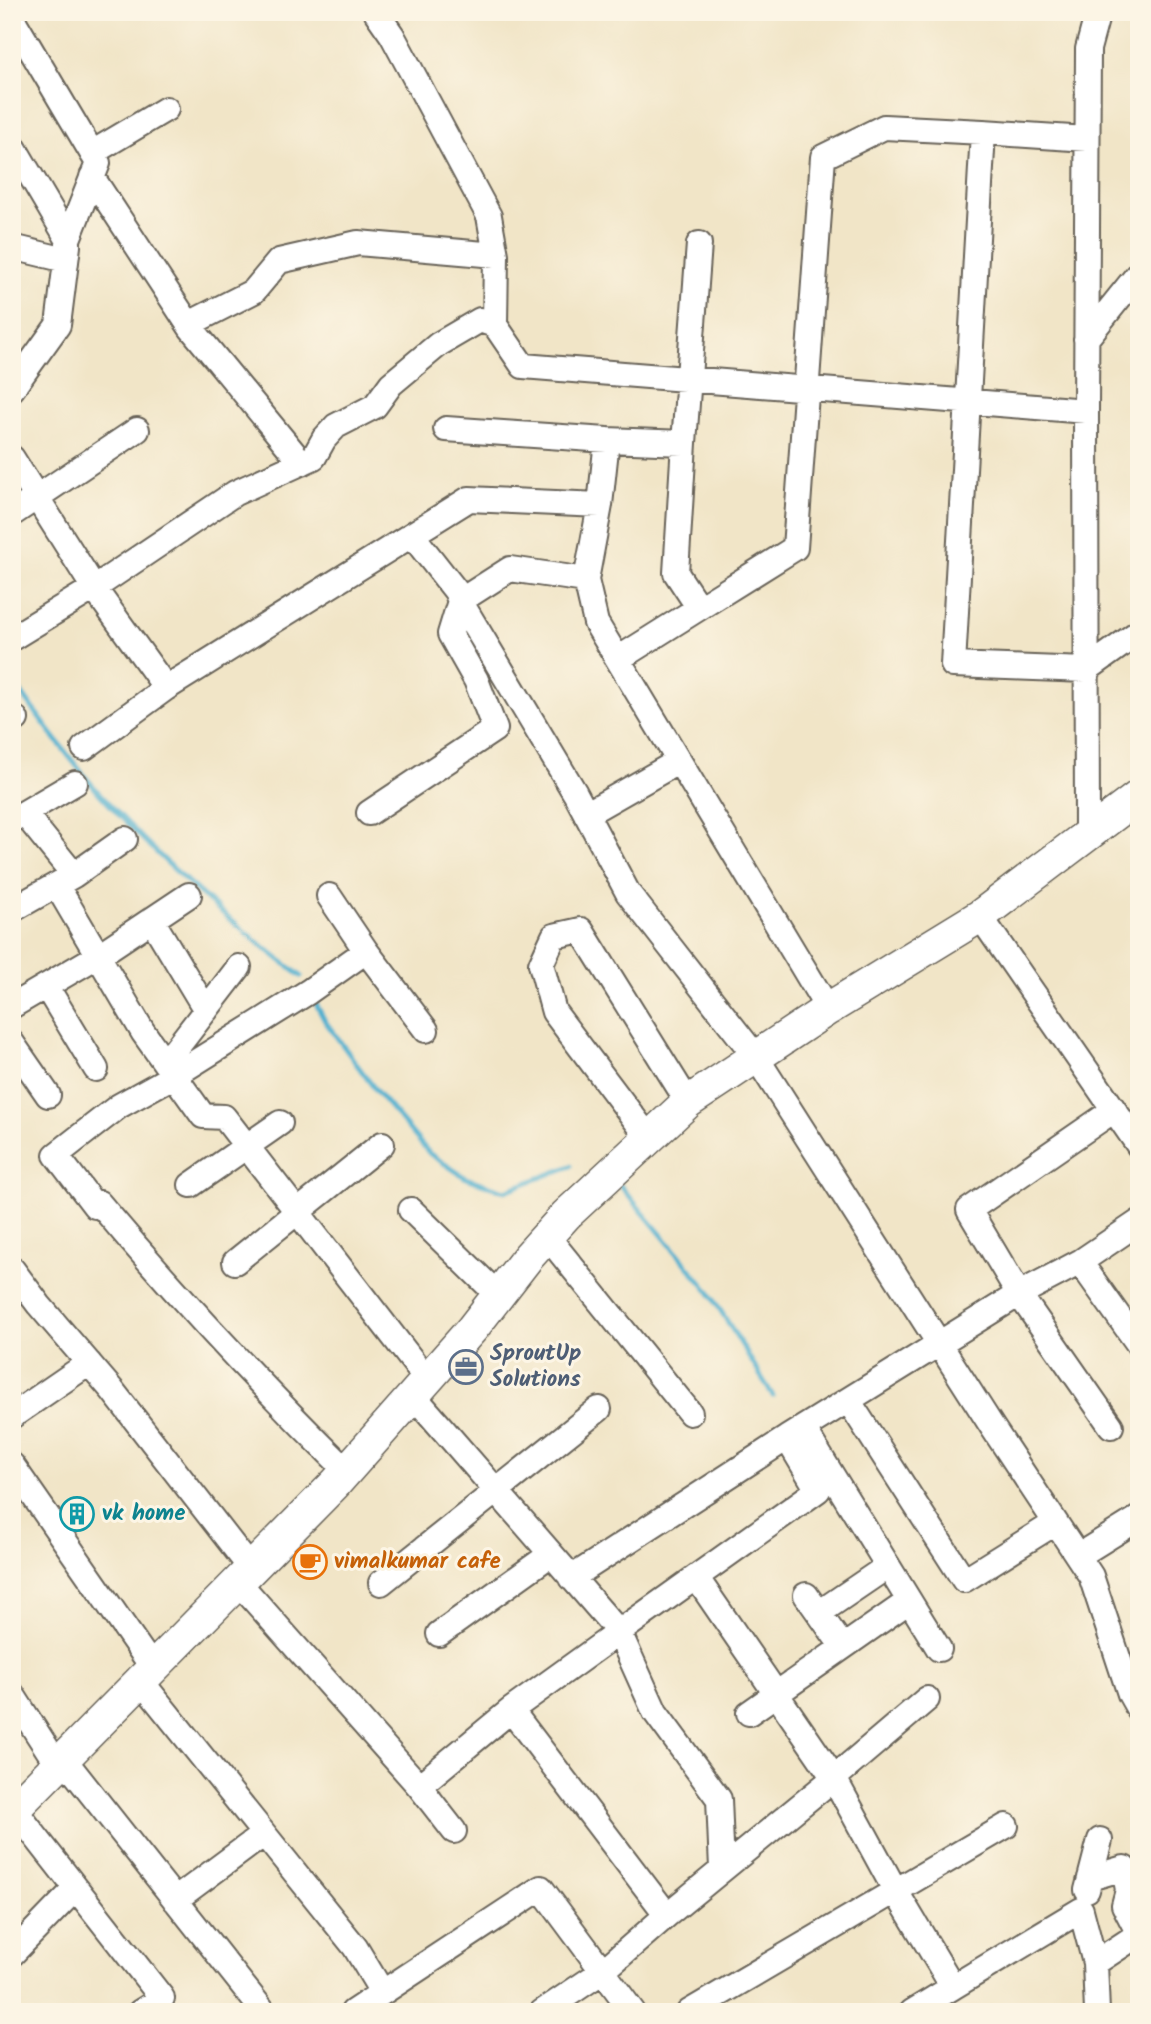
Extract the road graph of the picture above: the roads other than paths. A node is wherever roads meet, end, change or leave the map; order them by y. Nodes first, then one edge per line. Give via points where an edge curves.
1 (376, 12) edge
2 (1098, 12) edge
3 (12, 18) edge
4 (166, 109) dead end
5 (983, 132) junction
6 (1087, 139) junction
7 (12, 144) edge
8 (92, 165) junction
9 (699, 244) dead end
10 (12, 247) edge
11 (67, 249) junction
12 (496, 255) junction
13 (1139, 273) edge
14 (189, 324) junction
15 (495, 325) junction
16 (1086, 339) junction
17 (689, 380) junction
18 (12, 389) edge
19 (805, 389) junction
20 (967, 402) junction
21 (1086, 411) junction
22 (446, 429) dead end
23 (137, 430) dead end
24 (607, 440) junction
25 (684, 443) junction
26 (12, 458) edge
27 (302, 463) junction
28 (37, 498) junction
29 (600, 505) junction
30 (12, 514) edge
31 (412, 534) junction
32 (586, 580) junction
33 (94, 588) junction
34 (460, 601) junction
35 (699, 608) junction
36 (1139, 632) edge
37 (12, 638) edge
38 (618, 659) junction
39 (1086, 670) junction
40 (166, 688) junction
41 (84, 748) dead end
42 (679, 761) junction
43 (75, 783) dead end
44 (1139, 796) edge
45 (369, 813) dead end
46 (586, 814) junction
47 (18, 816) edge
48 (1087, 836) junction
49 (125, 839) dead end
50 (65, 881) junction
51 (189, 895) dead end
52 (329, 895) dead end
53 (12, 910) edge
54 (980, 916) junction
55 (152, 920) junction
56 (366, 951) junction
57 (99, 956) junction
58 (239, 967) dead end
59 (46, 986) junction
60 (12, 1006) edge
61 (828, 1009) junction
62 (206, 1010) junction
63 (426, 1030) dead end
64 (12, 1043) edge
65 (757, 1057) junction
66 (96, 1069) dead end
67 (170, 1069) junction
68 (48, 1095) dead end
69 (688, 1102) junction
70 (1114, 1110) junction
71 (280, 1123) dead end
72 (649, 1138) junction
73 (382, 1144) dead end
74 (247, 1146) junction
75 (1139, 1146) edge
76 (191, 1185) dead end
77 (411, 1210) dead end
78 (298, 1212) junction
79 (1139, 1222) edge
80 (547, 1236) junction
81 (235, 1262) dead end
82 (1080, 1262) junction
83 (12, 1269) edge
84 (1019, 1294) junction
85 (498, 1295) junction
86 (939, 1343) junction
87 (1139, 1345) edge
88 (89, 1363) junction
89 (421, 1389) junction
90 (848, 1400) junction
91 (599, 1409) dead end
92 (690, 1413) dead end
93 (12, 1416) edge
94 (1111, 1426) dead end
95 (795, 1433) junction
96 (12, 1465) edge
97 (347, 1471) junction
98 (496, 1490) junction
99 (1139, 1518) edge
100 (1055, 1523) junction
101 (551, 1554) junction
102 (1077, 1556) junction
103 (888, 1566) junction
104 (246, 1576) junction
105 (696, 1577) junction
106 (571, 1578) junction
107 (381, 1583) dead end
108 (909, 1601) junction
109 (618, 1632) junction
110 (439, 1634) dead end
111 (843, 1647) junction
112 (939, 1649) dead end
113 (147, 1674) junction
114 (776, 1693) junction
115 (12, 1694) edge
116 (927, 1699) dead end
117 (511, 1710) junction
118 (1139, 1710) edge
119 (749, 1713) dead end
120 (60, 1761) junction
121 (834, 1778) junction
122 (419, 1786) junction
123 (13, 1810) edge
124 (1006, 1826) dead end
125 (454, 1831) dead end
126 (264, 1834) junction
127 (1100, 1840) dead end
128 (722, 1869) junction
129 (1090, 1878) junction
130 (76, 1888) junction
131 (895, 1890) junction
132 (175, 1900) junction
133 (1081, 1911) junction
134 (667, 1915) junction
135 (1139, 1934) edge
136 (12, 1954) edge
137 (1095, 1963) junction
138 (603, 1971) junction
139 (954, 1987) junction
140 (382, 1992) junction
141 (168, 2005) edge
142 (1100, 2009) edge
143 (140, 2012) edge
144 (264, 2012) edge
145 (353, 2012) edge
146 (542, 2012) edge
147 (633, 2012) edge
148 (689, 2012) edge
149 (912, 2012) edge

1 - 12 street via 489,216
2 - 6 street via 1088,49
3 - 8 street
4 - 8 street
5 - 6 street
5 - 19 street via 884,127 824,157
5 - 20 street
6 - 16 street
7 - 11 street
8 - 11 street
8 - 14 street
9 - 17 street
10 - 11 street
11 - 18 street via 58,325
12 - 14 street via 358,243 279,261 254,291
12 - 15 street
13 - 16 street
14 - 27 street
15 - 17 street via 523,366
15 - 27 street via 480,320 439,344 391,384 375,406 336,426 314,457
16 - 21 street
17 - 19 street
17 - 25 street
19 - 20 street
19 - 35 street via 795,548
20 - 21 street
20 - 39 street via 953,665
21 - 39 street
22 - 24 street
23 - 28 street
24 - 25 street
24 - 29 street
25 - 35 street via 676,573
26 - 28 street
27 - 33 street via 235,493
28 - 30 street
28 - 33 street
29 - 31 street via 469,499
29 - 32 street
31 - 34 street
31 - 40 street
32 - 34 street via 510,569
32 - 38 street via 596,622
33 - 37 street
33 - 40 street
34 - 45 street via 450,634 476,680 495,729
34 - 46 street
35 - 38 street
36 - 39 street
38 - 42 street
39 - 48 street
40 - 41 street
42 - 46 street
42 - 61 street
43 - 47 street
44 - 48 main road
46 - 65 street via 628,892
47 - 50 street
48 - 54 main road
49 - 50 street
50 - 53 street
50 - 57 street
51 - 55 street
52 - 56 street
54 - 61 main road
54 - 70 street
55 - 57 street
55 - 62 street
56 - 63 street
56 - 67 street via 308,992
57 - 59 street
57 - 67 street
58 - 62 street
59 - 60 street
59 - 66 street
61 - 65 main road
62 - 67 street
64 - 68 street
65 - 69 main road
65 - 86 street
67 - 74 street via 203,1116 224,1117
67 - 97 street via 56,1155 95,1206 99,1203 264,1390
69 - 72 main road
69 - 72 street via 580,930 554,936 541,964 554,1012
70 - 75 street
70 - 84 street via 969,1210
71 - 74 street
72 - 80 main road
73 - 78 street
74 - 76 street
74 - 78 street
77 - 85 street
78 - 81 street
78 - 89 street
79 - 82 street
80 - 85 main road
80 - 92 street
82 - 84 street
82 - 87 street
83 - 88 street
84 - 86 street
84 - 94 street
85 - 89 main road
86 - 90 street
86 - 100 street
88 - 93 street
88 - 104 street
89 - 97 main road
89 - 98 street
90 - 95 street
90 - 100 street via 964,1580
91 - 98 street
95 - 103 street
95 - 105 street via 818,1490
95 - 106 street
96 - 113 street
97 - 104 main road
98 - 101 street
98 - 107 street
99 - 102 street
100 - 102 street
101 - 106 street
101 - 110 street
102 - 118 street via 1091,1576
103 - 108 street
103 - 111 street via 812,1604
104 - 113 main road
104 - 122 street
105 - 109 street
105 - 114 street
106 - 109 street
108 - 111 street
108 - 112 street
109 - 117 street
109 - 128 street via 655,1712 719,1799
111 - 114 street
113 - 120 main road
113 - 126 street
114 - 119 street
114 - 121 street
115 - 120 street
116 - 121 street
117 - 122 street
117 - 134 street
120 - 123 main road
120 - 132 street
121 - 128 street
121 - 131 street
122 - 125 street
123 - 130 street
124 - 131 street
126 - 132 street
126 - 140 street via 355,1947
127 - 129 street
128 - 134 street
129 - 133 street
129 - 135 street via 1124,1868 1128,1891 1124,1905
130 - 136 street
130 - 141 street
131 - 139 street
131 - 148 street
132 - 144 street
133 - 137 street
133 - 139 street
134 - 138 street
135 - 137 street
137 - 142 street
138 - 140 street via 541,1888
138 - 146 street
138 - 147 street
139 - 149 street
140 - 145 street
141 - 143 street

